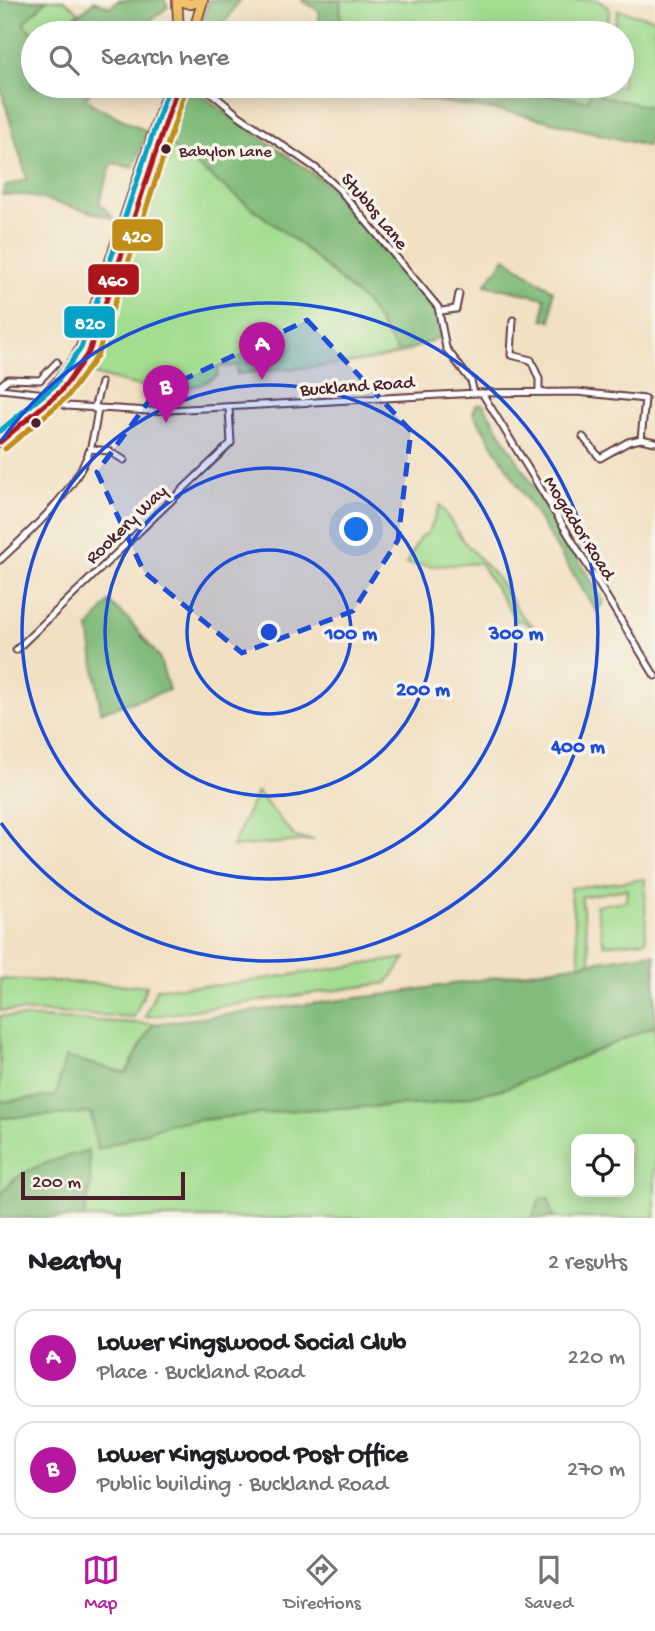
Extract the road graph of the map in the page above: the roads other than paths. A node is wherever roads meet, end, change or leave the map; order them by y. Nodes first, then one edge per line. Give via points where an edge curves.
1 (178, 0) edge
2 (201, 0) edge
3 (179, 21) edge
4 (196, 21) edge
5 (171, 98) edge
6 (217, 98) edge
7 (459, 294) dead end
8 (441, 312) junction
9 (513, 320) dead end
10 (57, 362) dead end
11 (101, 383) dead end
12 (0, 387) edge
13 (26, 390) junction
14 (539, 392) junction
15 (474, 393) junction
16 (482, 393) junction
17 (50, 396) junction
18 (229, 408) junction
19 (96, 409) junction
20 (29, 410) junction
21 (0, 432) edge
22 (583, 437) dead end
23 (641, 439) junction
24 (0, 442) edge
25 (655, 442) edge
26 (90, 449) junction
27 (124, 460) dead end
28 (0, 560) edge
29 (16, 650) dead end
30 (655, 676) edge

1 - 2 highway via 191,4
1 - 3 highway
2 - 4 highway
5 - 17 highway via 96,335 83,364
6 - 8 street, Stubbs Lane via 330,179
7 - 8 street via 456,309
8 - 15 street via 446,348 471,380
9 - 14 street via 511,355 531,359
10 - 12 street via 40,380 8,380
11 - 19 street
12 - 13 street, Buckland Road
13 - 17 street, Buckland Road
13 - 20 street
14 - 16 street, Buckland Road
14 - 23 street, Buckland Road via 645,399
15 - 16 street, Buckland Road
15 - 18 street, Buckland Road
16 - 30 street, Mogador Road
17 - 19 street, Buckland Road via 58,404
17 - 20 highway
17 - 24 highway
18 - 19 street, Buckland Road
18 - 29 street, Rookery Way via 231,443
19 - 26 street
20 - 21 highway
22 - 23 street via 600,458
23 - 25 street
26 - 27 street via 109,451
26 - 28 street via 39,524

